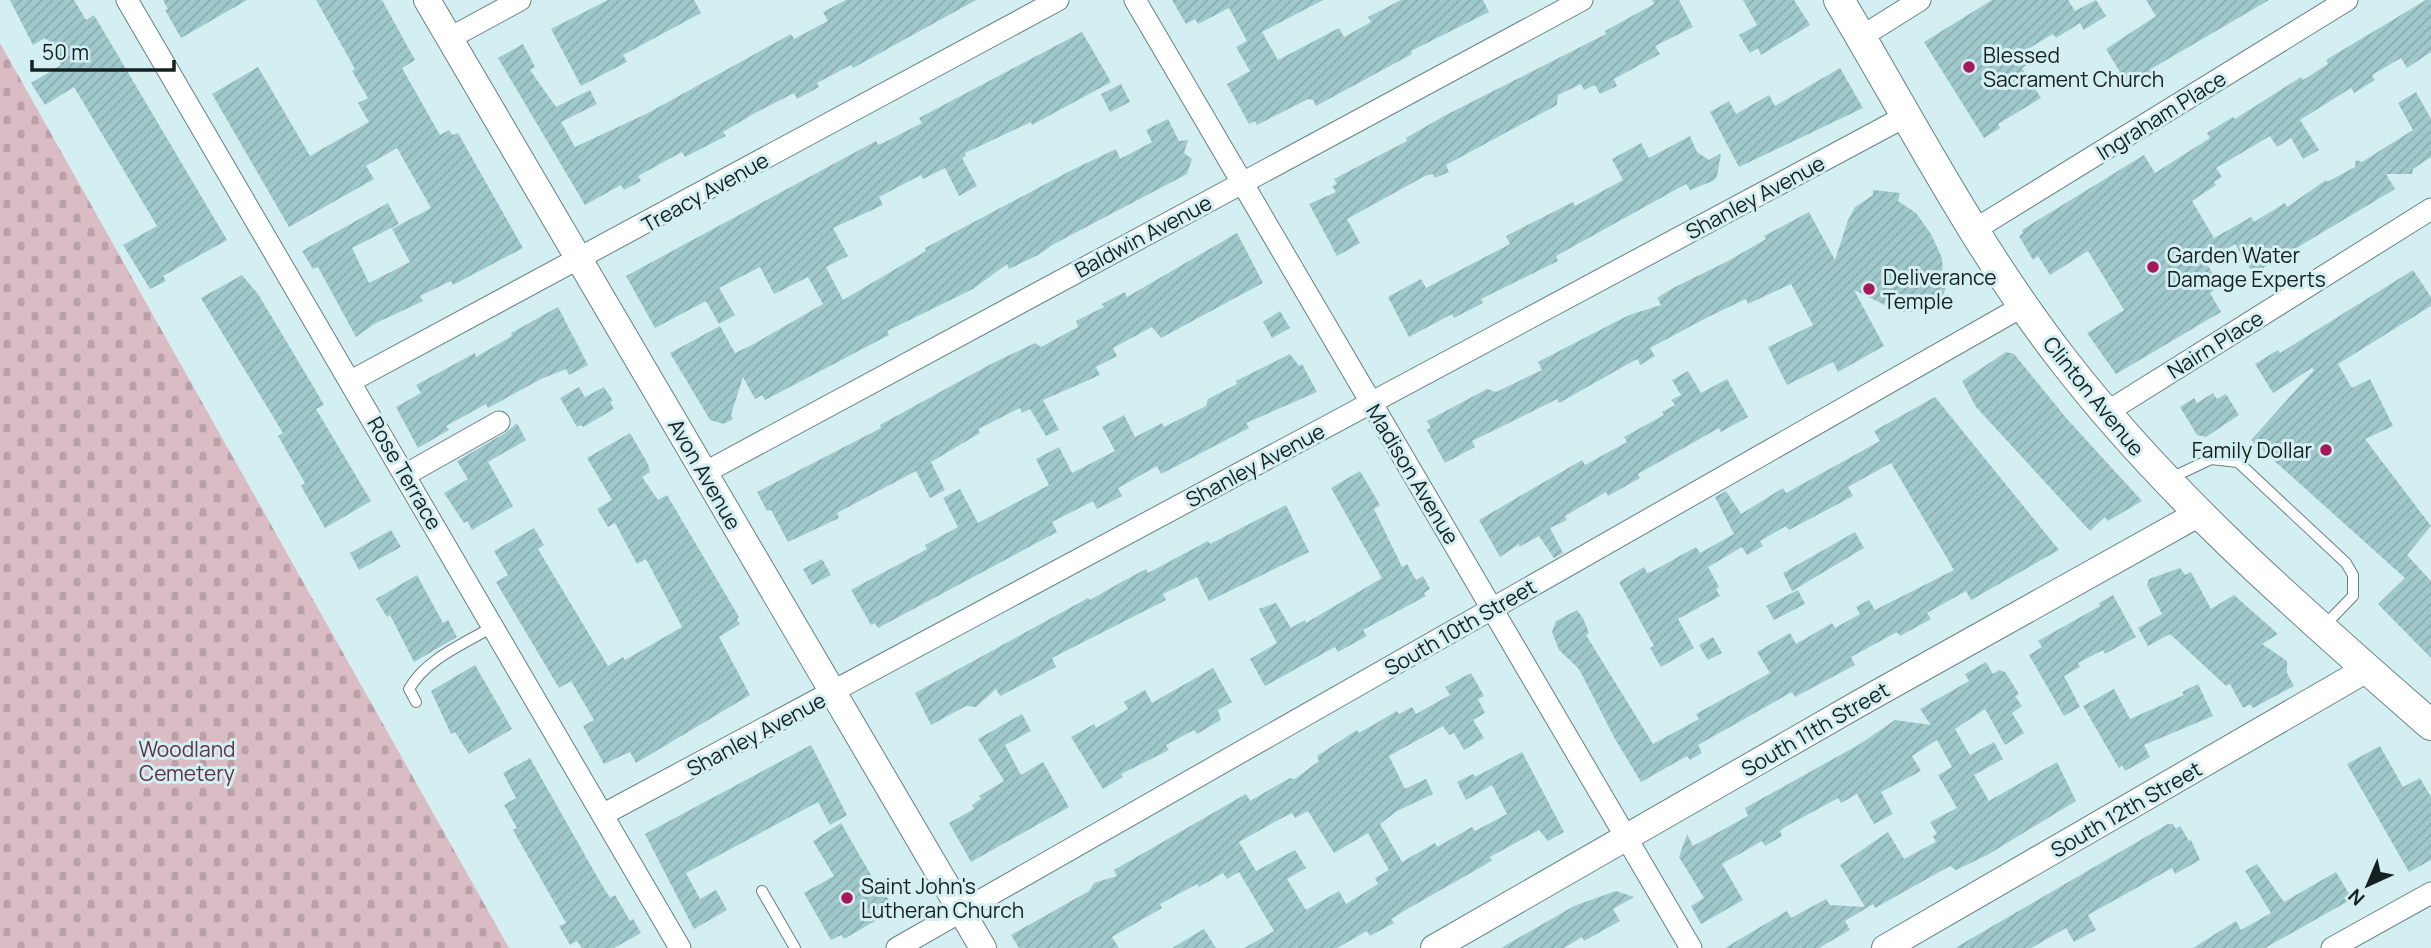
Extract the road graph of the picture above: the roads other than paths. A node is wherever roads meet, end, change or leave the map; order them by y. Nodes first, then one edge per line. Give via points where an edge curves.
1 (127, 0) edge
2 (427, 0) edge
3 (520, 0) edge
4 (1058, 0) edge
5 (1135, 0) edge
6 (1582, 0) edge
7 (1839, 0) edge
8 (1920, 0) edge
9 (2347, 0) edge
10 (450, 37) junction
11 (1861, 37) junction
12 (1906, 116) junction
13 (1242, 183) junction
14 (2429, 215) edge
15 (1974, 230) junction
16 (580, 260) junction
17 (2023, 306) junction
18 (351, 381) junction
19 (1371, 403) junction
20 (2107, 412) junction
21 (499, 422) dead end
22 (705, 473) junction
23 (405, 475) junction
24 (2166, 480) junction
25 (2199, 514) junction
26 (1492, 609) junction
27 (494, 626) junction
28 (2322, 628) junction
29 (2367, 669) junction
30 (834, 694) junction
31 (416, 702) dead end
32 (2431, 725) edge
33 (604, 814) junction
34 (1626, 838) junction
35 (762, 891) dead end
36 (2431, 893) edge
37 (961, 911) junction
38 (680, 948) edge
39 (795, 948) edge
40 (897, 948) edge
41 (983, 948) edge
42 (1434, 948) edge
43 (1691, 948) edge
44 (1885, 948) edge
45 (2332, 948) edge

1 - 18 street, Rose Terrace
2 - 10 street, Avon Avenue
3 - 10 street
4 - 16 street, Treacy Avenue
5 - 13 street, Madison Avenue
6 - 13 street, Baldwin Avenue
7 - 11 main road, Clinton Avenue
8 - 11 street
9 - 15 street, Ingraham Place
10 - 16 street, Avon Avenue
11 - 12 main road, Clinton Avenue
12 - 15 main road, Clinton Avenue
12 - 19 street, Shanley Avenue
13 - 19 street, Madison Avenue
13 - 22 street, Baldwin Avenue
14 - 20 street, Nairn Place
15 - 17 main road, Clinton Avenue
16 - 18 street, Treacy Avenue
16 - 22 street, Avon Avenue
17 - 20 main road, Clinton Avenue
17 - 26 street, South 10th Street
18 - 23 street, Rose Terrace
19 - 26 street, Madison Avenue
19 - 30 street, Shanley Avenue
20 - 24 main road, Clinton Avenue
21 - 23 street
22 - 30 street, Avon Avenue
23 - 27 street, Rose Terrace
24 - 25 main road, Clinton Avenue
24 - 28 lane via 2211,459 2238,463 2346,564 2353,575 2353,596
25 - 28 main road, Clinton Avenue
25 - 34 street, South 11th Street
26 - 34 street, Madison Avenue
26 - 37 street, South 10th Street
27 - 31 lane via 417,676 410,689
27 - 33 street, Rose Terrace
28 - 29 main road, Clinton Avenue
29 - 32 main road, Clinton Avenue
29 - 44 street, South 12th Street
30 - 33 street, Shanley Avenue
30 - 37 street, Avon Avenue
33 - 38 street, Rose Terrace
34 - 42 street, South 11th Street
34 - 43 street, Madison Avenue
35 - 39 lane
36 - 45 street
37 - 40 street, South 10th Street
37 - 41 street, Avon Avenue

